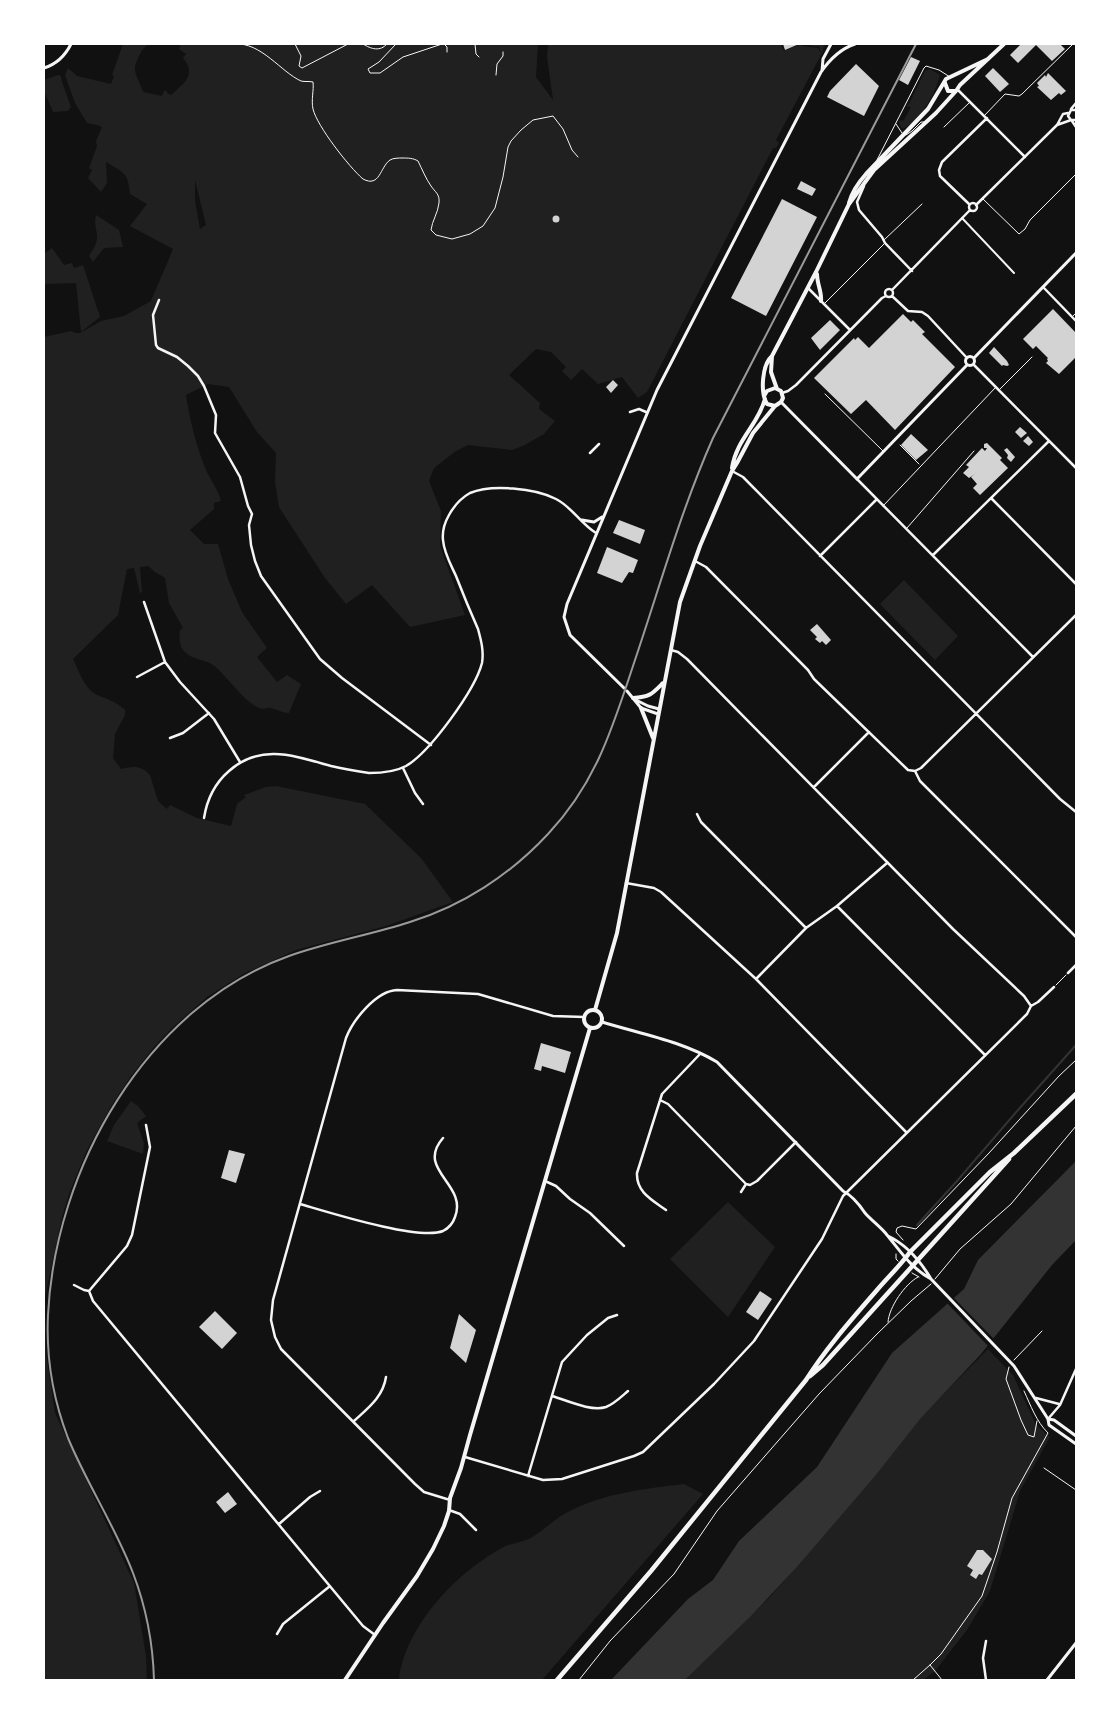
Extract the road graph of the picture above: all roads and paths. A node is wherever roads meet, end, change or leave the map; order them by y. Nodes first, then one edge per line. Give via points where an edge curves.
1 (71, 44) edge
2 (235, 44) edge
3 (296, 44) edge
4 (348, 44) edge
5 (363, 44) edge
6 (387, 44) edge
7 (396, 44) edge
8 (443, 44) edge
9 (475, 44) edge
10 (831, 44) edge
11 (852, 44) edge
12 (1004, 44) edge
13 (1073, 44) edge
14 (845, 45) edge
15 (447, 52) dead end
16 (503, 52) dead end
17 (479, 57) dead end
18 (988, 59) junction
19 (44, 68) edge
20 (822, 72) junction
21 (496, 75) dead end
22 (951, 77) junction
23 (945, 83) junction
24 (960, 85) junction
25 (957, 91) junction
26 (970, 101) junction
27 (1076, 103) edge
28 (1076, 110) edge
29 (1070, 112) junction
30 (985, 117) junction
31 (1073, 120) edge
32 (895, 123) junction
33 (925, 123) junction
34 (1057, 125) junction
35 (944, 127) dead end
36 (1076, 127) edge
37 (903, 134) junction
38 (578, 157) dead end
39 (1025, 157) junction
40 (876, 161) junction
41 (1076, 174) edge
42 (867, 180) junction
43 (983, 198) junction
44 (849, 204) junction
45 (922, 204) dead end
46 (969, 204) junction
47 (976, 205) junction
48 (970, 210) junction
49 (962, 218) junction
50 (884, 241) junction
51 (1076, 253) edge
52 (912, 271) junction
53 (816, 272) junction
54 (1014, 273) dead end
55 (1043, 287) junction
56 (808, 288) junction
57 (892, 290) junction
58 (886, 296) junction
59 (892, 296) junction
60 (159, 300) dead end
61 (823, 302) junction
62 (1076, 313) edge
63 (1072, 317) junction
64 (1076, 321) edge
65 (850, 330) junction
66 (772, 356) junction
67 (1032, 357) dead end
68 (967, 358) junction
69 (974, 358) junction
70 (967, 364) junction
71 (974, 364) junction
72 (996, 387) junction
73 (777, 389) junction
74 (999, 390) junction
75 (782, 393) junction
76 (826, 394) dead end
77 (764, 398) junction
78 (781, 402) junction
79 (774, 406) junction
80 (630, 412) dead end
81 (646, 412) junction
82 (1049, 441) junction
83 (599, 444) dead end
84 (900, 445) dead end
85 (884, 452) junction
86 (974, 452) dead end
87 (590, 453) dead end
88 (921, 466) junction
89 (1076, 468) edge
90 (732, 470) junction
91 (857, 479) junction
92 (991, 498) junction
93 (877, 499) junction
94 (883, 506) junction
95 (604, 516) junction
96 (582, 520) junction
97 (906, 529) junction
98 (596, 533) junction
99 (932, 555) junction
100 (820, 556) junction
101 (695, 561) junction
102 (1076, 584) edge
103 (144, 602) dead end
104 (1076, 615) edge
105 (671, 650) junction
106 (1033, 657) junction
107 (165, 662) junction
108 (137, 677) dead end
109 (664, 682) junction
110 (634, 699) junction
111 (641, 708) junction
112 (659, 711) junction
113 (209, 713) junction
114 (976, 713) junction
115 (869, 732) junction
116 (170, 738) dead end
117 (653, 740) junction
118 (430, 745) junction
119 (240, 762) junction
120 (403, 768) junction
121 (915, 771) junction
122 (814, 788) junction
123 (423, 804) dead end
124 (1076, 812) edge
125 (697, 814) dead end
126 (204, 818) dead end
127 (888, 863) junction
128 (626, 883) junction
129 (837, 906) junction
130 (806, 928) junction
131 (1076, 937) edge
132 (1076, 965) edge
133 (1068, 973) joint
134 (756, 979) junction
135 (1054, 987) joint
136 (1031, 1006) junction
137 (595, 1010) junction
138 (584, 1017) junction
139 (602, 1022) junction
140 (590, 1028) junction
141 (701, 1053) junction
142 (985, 1055) junction
143 (1076, 1060) edge
144 (1076, 1094) edge
145 (659, 1100) junction
146 (146, 1125) dead end
147 (1076, 1126) edge
148 (906, 1132) junction
149 (443, 1138) dead end
150 (796, 1142) junction
151 (1014, 1153) junction
152 (545, 1181) junction
153 (746, 1184) junction
154 (741, 1192) dead end
155 (847, 1193) junction
156 (300, 1204) junction
157 (666, 1210) dead end
158 (888, 1236) junction
159 (624, 1246) dead end
160 (904, 1247) junction
161 (899, 1252) junction
162 (910, 1252) junction
163 (905, 1259) junction
164 (917, 1260) junction
165 (902, 1264) junction
166 (910, 1268) junction
167 (931, 1279) junction
168 (74, 1285) dead end
169 (89, 1291) junction
170 (617, 1315) dead end
171 (888, 1324) junction
172 (1042, 1331) dead end
173 (1076, 1369) edge
174 (386, 1378) dead end
175 (806, 1380) junction
176 (1022, 1386) dead end
177 (628, 1391) dead end
178 (552, 1396) junction
179 (1034, 1398) junction
180 (1060, 1405) junction
181 (1036, 1418) junction
182 (1048, 1419) junction
183 (354, 1421) junction
184 (1076, 1436) edge
185 (1076, 1444) edge
186 (465, 1457) junction
187 (1044, 1468) dead end
188 (528, 1476) junction
189 (1076, 1490) edge
190 (320, 1491) dead end
191 (450, 1500) junction
192 (449, 1510) junction
193 (278, 1524) junction
194 (476, 1530) dead end
195 (330, 1586) junction
196 (278, 1634) dead end
197 (375, 1635) junction
198 (986, 1641) dead end
199 (1076, 1644) edge
200 (930, 1666) junction
201 (345, 1680) edge
202 (557, 1680) edge
203 (579, 1680) edge
204 (913, 1680) edge
205 (942, 1680) edge
206 (986, 1680) edge
207 (1047, 1680) edge

1 - 19 street via 61,59
2 - 38 path via 245,45 270,57 301,81 313,82 313,109 318,121 363,179 368,182 375,180 390,160 418,161 439,196 438,210 431,226 436,235 454,238 485,224 495,208 508,147 533,120 553,116
3 - 4 path via 302,68
5 - 6 path via 379,49
7 - 8 path via 379,62 369,67 370,73 380,72 402,57
8 - 15 path
9 - 17 path
10 - 20 street via 823,60
11 - 14 street
12 - 18 main road
13 - 30 lane via 1022,94 1005,94
14 - 20 street
16 - 21 path
18 - 22 main road
18 - 24 main road
20 - 81 street
22 - 23 main road
22 - 24 main road via 958,78
22 - 32 lane via 926,66
23 - 25 main road via 948,91
23 - 37 main road via 928,108
24 - 25 main road
25 - 26 street
25 - 33 main road
26 - 30 street
26 - 35 lane
27 - 29 street
28 - 29 street
29 - 31 street via 1068,116
29 - 34 street via 1064,114
30 - 39 street
30 - 46 street via 942,162 939,170 940,176
31 - 34 street
31 - 36 street
32 - 37 lane
32 - 40 lane
33 - 37 lane via 921,122 909,134
33 - 42 main road
34 - 39 street
37 - 40 main road
39 - 43 street
40 - 44 main road via 857,184
41 - 43 lane via 1019,234
42 - 44 main road
42 - 50 street via 857,202 859,210
43 - 47 street
44 - 53 main road
45 - 50 lane
46 - 47 street
46 - 48 street
47 - 48 street via 976,210
48 - 49 street
49 - 52 street
49 - 54 street
50 - 52 street
50 - 61 lane
51 - 55 street
52 - 57 street
53 - 56 main road
53 - 61 main road
55 - 63 street
55 - 69 street
56 - 61 street
56 - 66 main road
57 - 58 street via 886,290
57 - 59 street
58 - 59 street
58 - 65 street
59 - 68 street via 908,311 925,314
60 - 118 street via 153,315 156,345 181,360 201,380 216,415 216,435 240,477 252,514 249,530 258,569 320,659
61 - 65 street
62 - 63 lane
63 - 64 street
65 - 75 street via 796,385
66 - 73 main road
66 - 77 main road via 763,381
67 - 74 lane
68 - 69 street
68 - 70 street
69 - 71 street
70 - 71 street
70 - 85 street
71 - 72 street
72 - 74 street
72 - 88 lane
73 - 75 main road
73 - 77 main road via 769,389
74 - 82 street
75 - 78 main road
76 - 85 lane
77 - 79 main road
77 - 90 main road via 758,418 737,450
78 - 79 main road
78 - 91 street
79 - 90 main road via 753,433
80 - 81 street via 639,409
81 - 95 street
82 - 89 street
82 - 92 street
83 - 87 street
84 - 88 path
85 - 91 street
86 - 97 lane
88 - 94 lane
90 - 100 street via 743,477
90 - 101 main road
91 - 93 street
92 - 99 street
92 - 102 street
93 - 94 street
93 - 100 street
94 - 97 street
95 - 96 street via 597,521
95 - 98 street
96 - 98 street
96 - 118 street via 568,506 549,496 512,489 484,489 471,493 453,508 445,524 443,541 482,640 482,661 468,696
97 - 99 street
98 - 110 street via 564,617 567,630 576,642
99 - 106 street
100 - 114 street
101 - 105 main road via 680,602
101 - 115 street via 706,568
103 - 107 street
104 - 106 street
105 - 109 main road
105 - 122 street via 687,659
106 - 114 street
107 - 108 street
107 - 113 street
109 - 110 main road via 652,694
109 - 112 main road
110 - 111 street
110 - 112 street
111 - 112 street
111 - 117 main road
112 - 117 main road
113 - 116 street via 183,733
113 - 119 street
114 - 121 street
114 - 124 street
115 - 121 street via 908,770
115 - 122 street
117 - 128 main road
118 - 120 street
119 - 120 street via 260,754 278,754 369,773
119 - 126 street via 215,785
120 - 123 street
121 - 131 street via 920,781
122 - 127 street
125 - 130 street via 701,822
127 - 129 street
127 - 136 street
128 - 134 street via 661,892
128 - 137 main road via 617,933
129 - 130 street
129 - 142 street
130 - 134 street
132 - 133 street
133 - 135 path
134 - 148 street
135 - 136 street
136 - 142 street via 1027,1014
137 - 138 main road
137 - 139 main road via 601,1015
138 - 140 main road
138 - 156 street via 553,1016 478,994 397,990 384,993 356,1019 348,1033
139 - 140 main road via 596,1028
139 - 141 street
140 - 152 main road
141 - 145 street
141 - 150 street via 717,1062
142 - 148 street
143 - 160 path via 916,1229 897,1228 898,1234 908,1244
144 - 151 highway
145 - 153 street via 668,1104
145 - 157 street via 637,1180 644,1194
146 - 169 street via 150,1147 132,1235 127,1246
147 - 171 path via 1011,1204 960,1250 932,1283
148 - 155 street
149 - 156 street via 437,1144 436,1164 454,1191 458,1204 452,1224 444,1230 426,1232 388,1228
150 - 153 street via 757,1181
150 - 155 street
151 - 162 highway via 990,1172
151 - 164 highway
152 - 159 street via 590,1213
152 - 186 main road
153 - 154 street
155 - 158 street
155 - 188 street via 822,1239 754,1341 648,1448 634,1456 562,1479 543,1480
156 - 183 street via 273,1300 271,1320 275,1337 288,1356
158 - 160 street
158 - 161 street
160 - 162 street
161 - 163 street
161 - 165 path via 896,1259
162 - 163 highway
162 - 164 street
163 - 165 highway
163 - 166 street
164 - 166 highway
164 - 167 street
165 - 175 highway via 841,1332
166 - 167 street
166 - 171 path via 913,1275 918,1276 903,1291 888,1316
166 - 175 highway
167 - 179 street via 1014,1366
168 - 169 street
169 - 193 street via 93,1301
170 - 178 street via 608,1318 566,1356
171 - 203 path via 834,1378 766,1455 718,1511 674,1574 610,1641
172 - 181 path via 1016,1357 1007,1370 1006,1379 1023,1426 1028,1435 1034,1437 1038,1424
173 - 180 street
174 - 183 street via 379,1397
175 - 202 highway via 651,1571
176 - 181 path
177 - 178 street via 612,1404 600,1408
178 - 188 street
179 - 180 street
179 - 182 street
180 - 182 street
181 - 200 path via 1048,1433 1012,1498 982,1596
182 - 184 street
182 - 185 street via 1049,1425
183 - 191 street via 424,1492
186 - 188 street
186 - 191 main road
187 - 189 lane
190 - 193 street
191 - 192 main road
192 - 194 street via 460,1514
192 - 197 main road via 425,1563
193 - 195 street
195 - 196 street via 283,1624
195 - 197 street via 363,1626
197 - 201 main road
198 - 206 street via 983,1658
199 - 207 street
200 - 204 path
200 - 205 path

